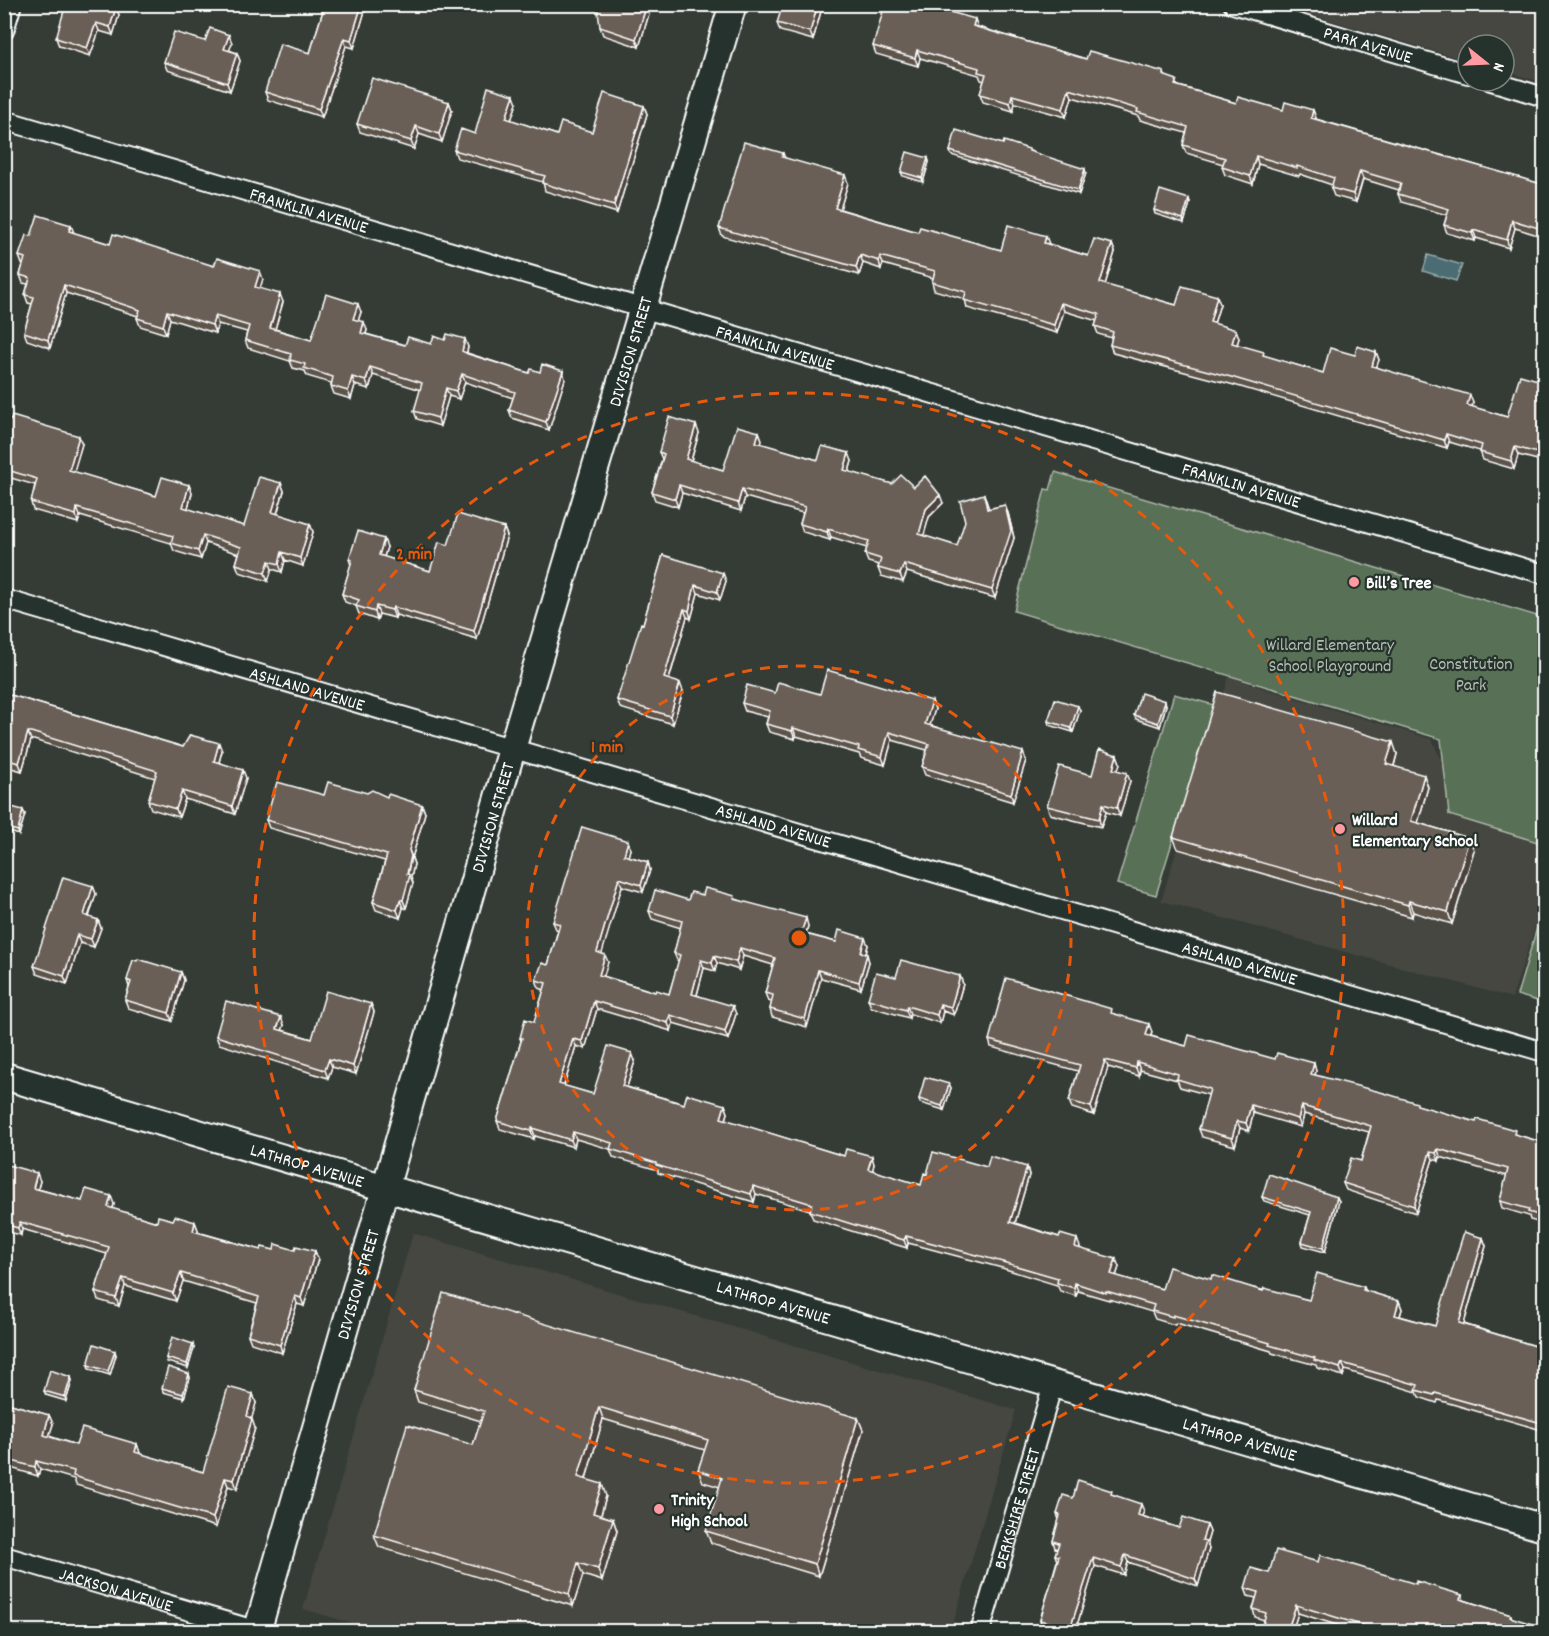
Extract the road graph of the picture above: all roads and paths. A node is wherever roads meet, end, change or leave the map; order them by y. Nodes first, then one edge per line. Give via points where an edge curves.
1 (12, 4) edge
2 (733, 4) edge
3 (1233, 4) edge
4 (4, 31) edge
5 (1456, 70) edge
6 (1516, 88) edge
7 (1545, 97) edge
8 (4, 120) edge
9 (644, 309) junction
10 (1545, 574) edge
11 (4, 599) edge
12 (512, 749) junction
13 (1545, 1052) edge
14 (4, 1076) edge
15 (385, 1188) junction
16 (1053, 1384) junction
17 (1545, 1528) edge
18 (4, 1556) edge
19 (259, 1631) edge
20 (980, 1632) edge

1 - 4 street
2 - 9 street, DIVISION STREET
3 - 5 street, PARK AVENUE
6 - 7 street
8 - 9 street, FRANKLIN AVENUE
9 - 10 street, FRANKLIN AVENUE
9 - 12 street, DIVISION STREET
11 - 12 street, ASHLAND AVENUE
12 - 13 street, ASHLAND AVENUE
12 - 15 street, DIVISION STREET
14 - 15 street, LATHROP AVENUE
15 - 16 street, LATHROP AVENUE
15 - 19 street, DIVISION STREET
16 - 17 street, LATHROP AVENUE
16 - 20 street, BERKSHIRE STREET
18 - 19 street, JACKSON AVENUE

